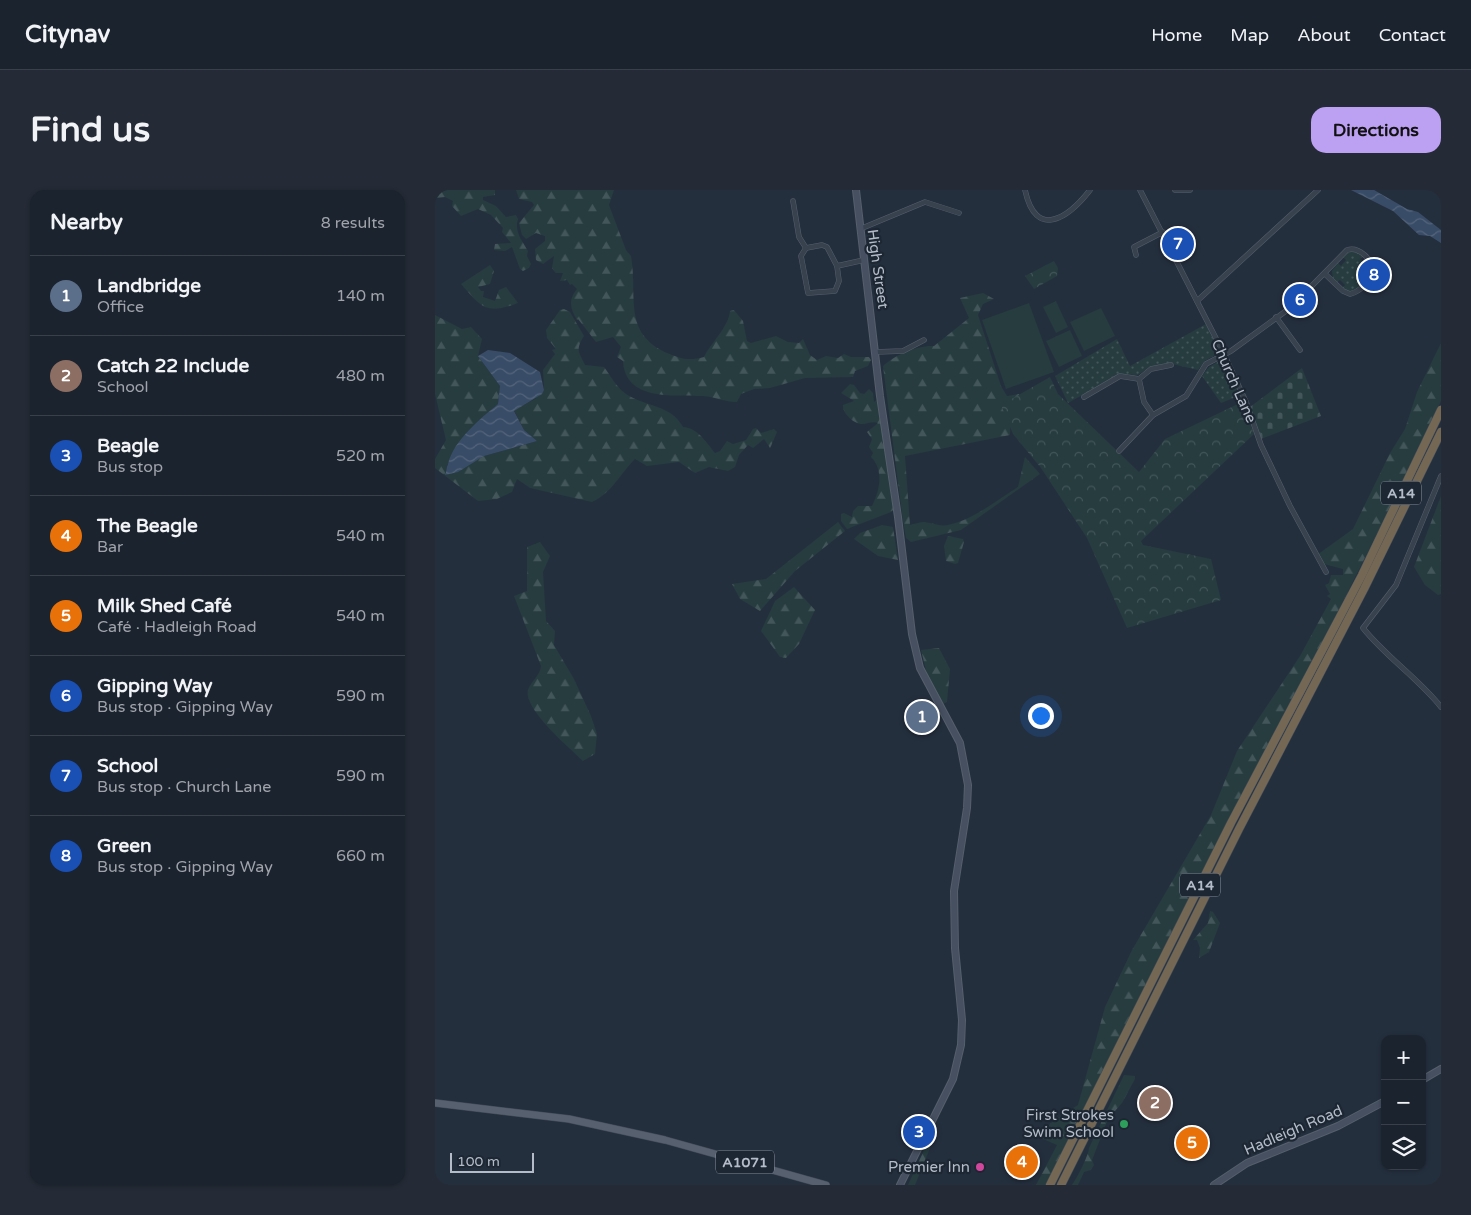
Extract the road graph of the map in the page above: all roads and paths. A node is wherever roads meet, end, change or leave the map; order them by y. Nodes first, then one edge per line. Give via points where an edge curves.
1 (857, 190) edge
2 (1025, 190) edge
3 (1090, 190) edge
4 (1175, 190) edge
5 (1191, 190) edge
6 (1319, 190) edge
7 (1142, 191) edge
8 (793, 201) dead end
9 (959, 213) dead end
10 (859, 229) junction
11 (1163, 232) junction
12 (806, 248) junction
13 (1136, 255) dead end
14 (864, 260) junction
15 (837, 266) junction
16 (1325, 274) junction
17 (1197, 301) junction
18 (1276, 317) junction
19 (924, 340) dead end
20 (1300, 350) dead end
21 (875, 352) junction
22 (1224, 354) junction
23 (1171, 365) dead end
24 (1139, 379) junction
25 (1084, 397) dead end
26 (1441, 410) edge
27 (1153, 415) junction
28 (1441, 432) edge
29 (1119, 451) dead end
30 (1441, 476) edge
31 (1326, 572) dead end
32 (1365, 577) junction
33 (1441, 707) edge
34 (1441, 1069) edge
35 (1426, 1078) edge
36 (435, 1102) edge
37 (1381, 1103) edge
38 (900, 1183) edge
39 (826, 1185) edge
40 (1050, 1185) edge
41 (1061, 1185) edge
42 (1214, 1185) edge

1 - 10 main road, High Street
2 - 3 street via 1032,210 1051,220 1072,211
4 - 5 street
6 - 17 street
7 - 11 street, Church Lane
8 - 12 street via 799,236
9 - 10 street via 925,202
10 - 14 main road, High Street
11 - 13 street via 1134,247
11 - 17 street, Church Lane
12 - 15 street via 827,247
12 - 15 street via 801,256 808,293 835,290 839,281
14 - 15 street
14 - 21 main road, High Street
16 - 16 street via 1347,250 1352,249 1361,251 1374,270 1371,279 1350,294
16 - 18 street
17 - 22 street, Church Lane
18 - 20 street
18 - 22 street
19 - 21 street via 903,351
21 - 38 main road, High Street via 912,634 920,668 960,743 968,785 954,892 955,948 963,1020 961,1045 953,1079
22 - 27 street via 1203,366 1183,398
22 - 31 street, Church Lane via 1289,506
23 - 24 street via 1151,369
24 - 25 street via 1120,376
24 - 27 street via 1143,399
26 - 32 highway, A14
27 - 29 street
28 - 32 highway, A14
30 - 33 street via 1395,585 1363,628
32 - 40 highway, A14 via 1355,588 1231,823
32 - 41 highway, A14 via 1364,589 1239,828
34 - 35 main road
36 - 39 main road, A1071 via 579,1121 665,1140
37 - 42 main road, Hadleigh Road via 1338,1126 1247,1163

